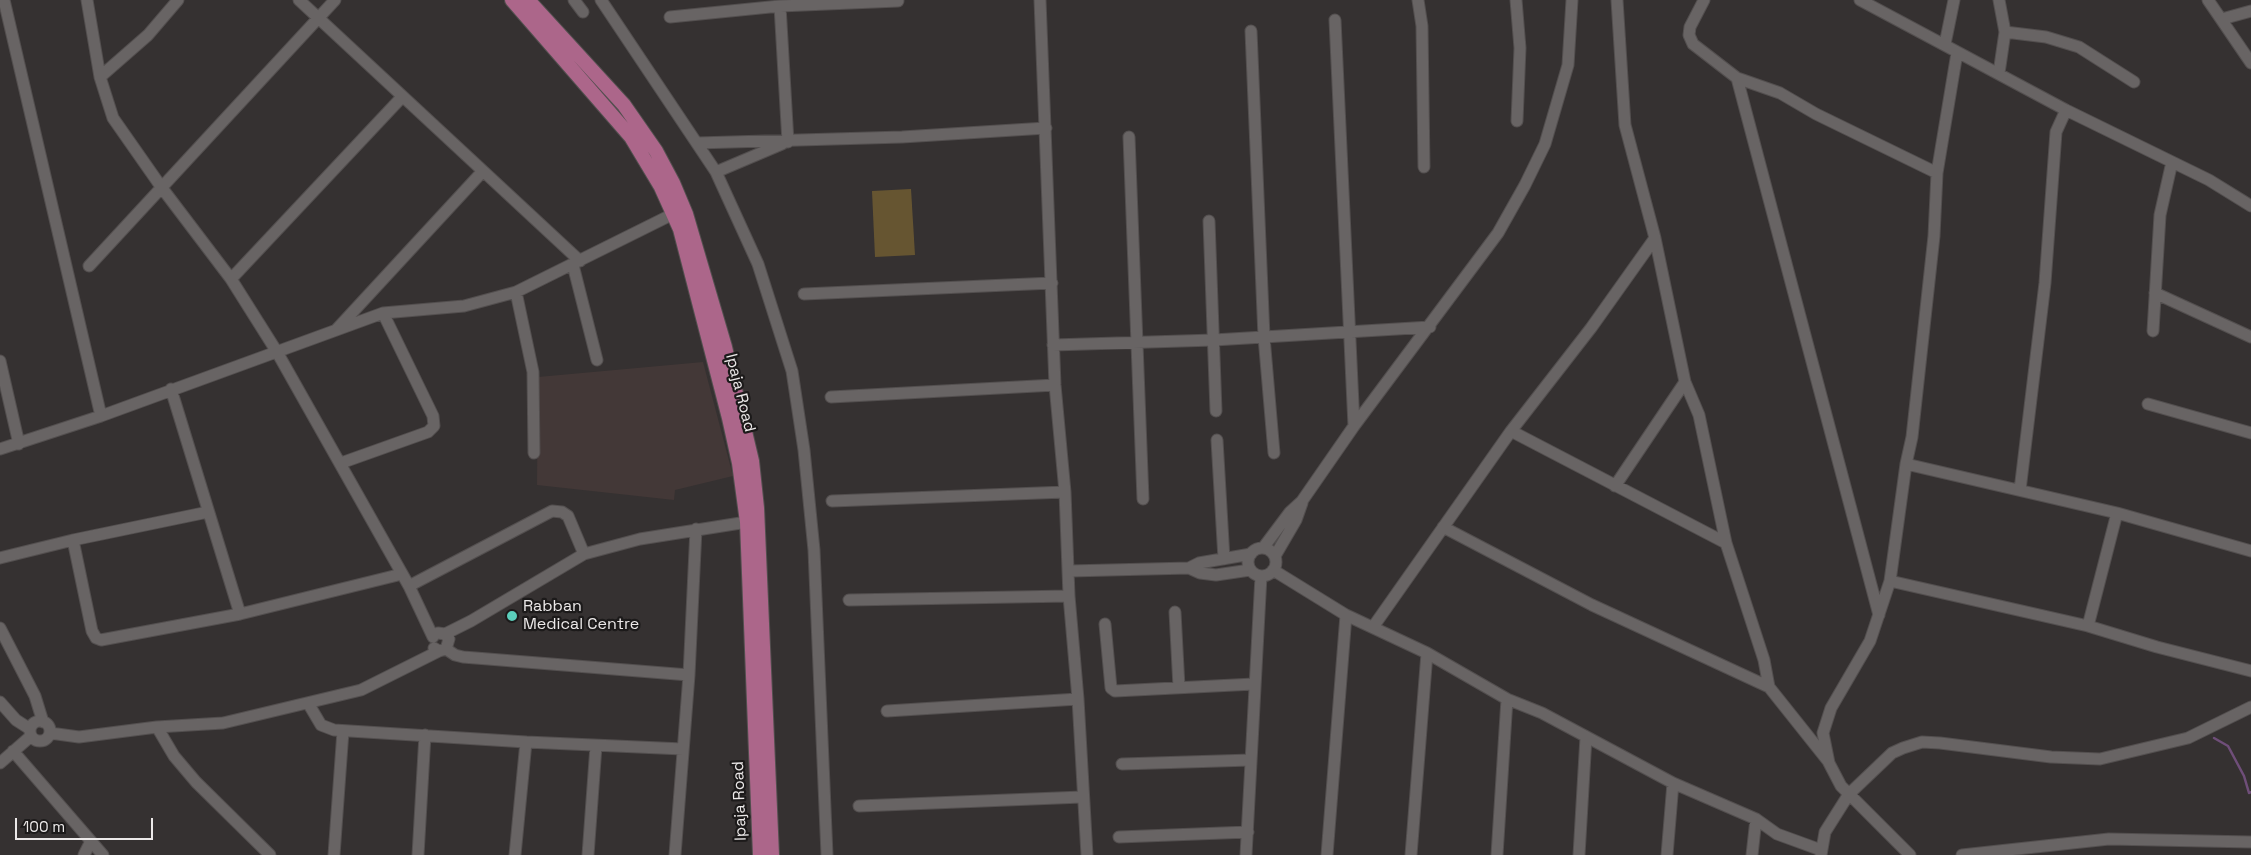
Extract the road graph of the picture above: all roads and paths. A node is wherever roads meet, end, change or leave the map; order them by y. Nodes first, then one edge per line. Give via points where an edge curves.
1 (4, 0) edge
2 (87, 0) edge
3 (178, 0) edge
4 (299, 0) edge
5 (335, 0) edge
6 (512, 0) edge
7 (528, 0) edge
8 (574, 0) edge
9 (601, 0) edge
10 (1040, 0) edge
11 (1418, 0) edge
12 (1516, 0) edge
13 (1572, 0) edge
14 (1617, 0) edge
15 (1704, 0) edge
16 (1860, 0) edge
17 (1954, 0) edge
18 (1999, 0) edge
19 (2208, 0) edge
20 (898, 1) edge
21 (780, 6) junction
22 (2251, 11) edge
23 (583, 12) dead end
24 (318, 17) junction
25 (670, 17) dead end
26 (2222, 19) junction
27 (1335, 20) dead end
28 (1251, 31) dead end
29 (2005, 32) junction
30 (1945, 44) junction
31 (1957, 53) junction
32 (2251, 63) edge
33 (1999, 73) junction
34 (100, 77) junction
35 (1737, 78) junction
36 (2134, 82) dead end
37 (402, 97) junction
38 (2066, 110) junction
39 (1517, 121) dead end
40 (1046, 128) junction
41 (1129, 137) dead end
42 (788, 142) junction
43 (697, 143) junction
44 (2172, 162) junction
45 (1424, 167) dead end
46 (483, 171) junction
47 (716, 172) junction
48 (1937, 173) junction
49 (162, 188) junction
50 (2251, 206) edge
51 (673, 214) junction
52 (1209, 221) dead end
53 (1655, 238) junction
54 (577, 263) junction
55 (89, 266) dead end
56 (231, 279) junction
57 (1052, 283) junction
58 (516, 292) junction
59 (2155, 293) junction
60 (804, 294) dead end
61 (383, 313) junction
62 (1430, 327) junction
63 (2153, 330) dead end
64 (335, 331) junction
65 (1349, 331) junction
66 (1264, 337) junction
67 (2251, 337) edge
68 (1214, 340) junction
69 (1136, 344) junction
70 (1053, 345) junction
71 (277, 352) junction
72 (597, 360) dead end
73 (0, 361) edge
74 (1685, 382) junction
75 (1055, 384) junction
76 (170, 389) junction
77 (831, 397) dead end
78 (2148, 404) dead end
79 (1216, 411) dead end
80 (100, 416) junction
81 (736, 417) junction
82 (1354, 426) junction
83 (1511, 431) junction
84 (2251, 433) edge
85 (1217, 440) dead end
86 (19, 444) junction
87 (0, 449) edge
88 (534, 452) dead end
89 (1274, 453) dead end
90 (341, 464) junction
91 (1906, 464) junction
92 (1615, 486) junction
93 (2020, 490) junction
94 (1066, 492) junction
95 (1143, 499) dead end
96 (1302, 501) junction
97 (832, 502) dead end
98 (208, 512) junction
99 (2117, 514) junction
100 (747, 522) junction
101 (1443, 527) junction
102 (696, 530) junction
103 (73, 540) junction
104 (1726, 543) junction
105 (1263, 548) junction
106 (2251, 551) edge
107 (584, 554) junction
108 (1251, 554) junction
109 (1275, 556) junction
110 (0, 558) edge
111 (1224, 559) junction
112 (1189, 568) junction
113 (1273, 570) junction
114 (1070, 571) junction
115 (1256, 573) junction
116 (402, 574) junction
117 (1890, 581) junction
118 (409, 586) junction
119 (1070, 596) junction
120 (849, 600) dead end
121 (1175, 612) dead end
122 (240, 614) junction
123 (1346, 615) junction
124 (1879, 615) junction
125 (1106, 624) dead end
126 (2088, 626) junction
127 (1373, 627) junction
128 (0, 628) edge
129 (441, 641) junction
130 (1427, 653) junction
131 (2251, 671) edge
132 (689, 675) junction
133 (1254, 684) junction
134 (1179, 687) junction
135 (1769, 687) junction
136 (1078, 699) junction
137 (1507, 699) junction
138 (0, 702) edge
139 (308, 703) junction
140 (2251, 707) edge
141 (887, 711) dead end
142 (44, 722) junction
143 (157, 727) junction
144 (343, 731) junction
145 (30, 732) junction
146 (50, 733) junction
147 (425, 735) junction
148 (1586, 738) junction
149 (526, 742) junction
150 (596, 746) junction
151 (683, 749) junction
152 (14, 751) junction
153 (1251, 760) junction
154 (0, 763) edge
155 (1829, 763) junction
156 (1122, 764) dead end
157 (1673, 783) junction
158 (1848, 794) junction
159 (1082, 797) junction
160 (859, 806) dead end
161 (1756, 819) junction
162 (1248, 832) junction
163 (1118, 837) dead end
164 (91, 842) junction
165 (2251, 842) edge
166 (1821, 853) edge
167 (84, 855) edge
168 (103, 855) edge
169 (270, 855) edge
170 (334, 855) edge
171 (418, 855) edge
172 (515, 855) edge
173 (588, 855) edge
174 (675, 855) edge
175 (760, 855) edge
176 (772, 855) edge
177 (828, 855) edge
178 (1087, 855) edge
179 (1246, 855) edge
180 (1327, 855) edge
181 (1411, 855) edge
182 (1497, 855) edge
183 (1579, 855) edge
184 (1667, 855) edge
185 (1752, 855) edge
186 (1910, 855) edge
187 (1962, 855) edge

1 - 80 street
2 - 34 street
3 - 34 street via 148,35
4 - 24 street
5 - 24 street
6 - 51 main road, Ipaja Road via 631,137 662,187
7 - 81 main road, Ipaja Road via 624,105 673,182 686,214 720,328
8 - 23 street
9 - 43 street
10 - 40 street
11 - 45 street via 1422,26
12 - 39 street via 1520,48
13 - 62 street via 1568,65 1545,144 1498,233
14 - 53 street via 1625,125
15 - 35 street via 1689,35 1693,44
16 - 30 street
17 - 30 street
18 - 29 street
19 - 26 street
20 - 21 street
21 - 25 street
21 - 42 street
22 - 26 street
24 - 37 street
24 - 49 street
26 - 32 street
27 - 65 street
28 - 66 street
29 - 33 street
29 - 36 street via 2046,37 2079,47
30 - 31 street
31 - 33 street
31 - 48 street
33 - 38 street
34 - 49 street via 113,118
35 - 48 street via 1780,93
35 - 124 street
37 - 46 street
37 - 56 street
38 - 44 street
38 - 93 street via 2056,132 2044,283
40 - 42 street
40 - 57 street
41 - 69 street
42 - 43 street
42 - 47 street
43 - 47 street
44 - 50 street
44 - 59 street via 2160,214
46 - 54 street
46 - 64 street
47 - 177 street via 758,264 792,371 814,550
48 - 91 street via 1934,236 1912,437
49 - 55 street
49 - 56 street
51 - 54 street
51 - 81 main road, Ipaja Road
52 - 68 street
53 - 74 street
53 - 83 street
54 - 58 street
54 - 72 street
56 - 71 street
57 - 60 street
57 - 70 street
58 - 61 street via 464,306
58 - 88 street via 533,372
59 - 63 street
59 - 67 street
61 - 64 street
61 - 90 street via 433,416 434,426 428,432
62 - 65 street
62 - 82 street
64 - 71 street
65 - 66 street
65 - 82 street
66 - 68 street
66 - 89 street
68 - 69 street
68 - 79 street
69 - 70 street
69 - 95 street
70 - 75 street
71 - 76 street
71 - 90 street
73 - 86 street
74 - 92 street
74 - 104 street via 1699,415
75 - 77 street
75 - 94 street
76 - 80 street
76 - 98 street
78 - 84 street
80 - 86 street
81 - 100 main road, Ipaja Road
81 - 176 main road, Ipaja Road via 752,461 757,508
82 - 96 street
83 - 92 street
83 - 101 street
85 - 111 street
86 - 87 street
90 - 116 street
91 - 93 street
91 - 117 street
92 - 104 street
93 - 99 street
94 - 97 street
94 - 114 street
96 - 105 street
96 - 109 street via 1296,520
98 - 103 street
98 - 122 street
99 - 106 street
99 - 126 street
100 - 102 street
100 - 175 main road, Ipaja Road
101 - 127 street
101 - 135 street via 1592,605
102 - 107 street via 640,539
102 - 132 street
103 - 110 street
103 - 122 street via 96,638 101,640
104 - 135 street via 1764,660
105 - 108 street
105 - 109 street
107 - 118 street via 568,516 552,511
107 - 129 street
108 - 111 street
108 - 115 street via 1248,562
109 - 113 street
111 - 112 street
112 - 114 street
112 - 115 street via 1216,575
113 - 115 street via 1268,575
113 - 123 street
114 - 119 street
115 - 133 street
116 - 118 street
116 - 122 street
117 - 124 street
117 - 126 street
118 - 129 street
119 - 120 street
119 - 136 street
121 - 134 street
123 - 127 street
123 - 180 street
124 - 155 street via 1858,665 1831,708 1823,732
125 - 134 street via 1111,688 1121,691
126 - 131 street
127 - 130 street
128 - 142 street via 35,696
129 - 132 street via 455,655 464,657
129 - 139 street via 408,665 361,690
130 - 137 street
130 - 181 street
132 - 151 street
133 - 134 street
133 - 153 street
135 - 155 street
136 - 141 street
136 - 159 street
137 - 148 street
137 - 182 street
138 - 145 street
139 - 143 street via 223,723
139 - 144 street via 321,725
140 - 158 street via 2188,738 2100,759 2051,757 1922,742 1892,753
142 - 145 street via 34,723
142 - 146 street
143 - 146 street via 79,737
143 - 169 street via 174,756 196,782
144 - 147 street
144 - 170 street
145 - 146 street via 36,741 43,741
145 - 152 street
147 - 149 street
147 - 171 street
148 - 157 street
148 - 183 street
149 - 150 street
149 - 172 street
150 - 151 street
150 - 173 street
151 - 174 street
152 - 154 street
152 - 164 street
153 - 156 street
153 - 162 street
155 - 158 street
157 - 161 street
157 - 184 street
158 - 166 street via 1825,832
158 - 186 street
159 - 160 street
159 - 178 street
161 - 166 street via 1777,834
161 - 185 street
162 - 163 street
162 - 179 street
164 - 167 street
164 - 168 street
165 - 187 street via 2109,839

